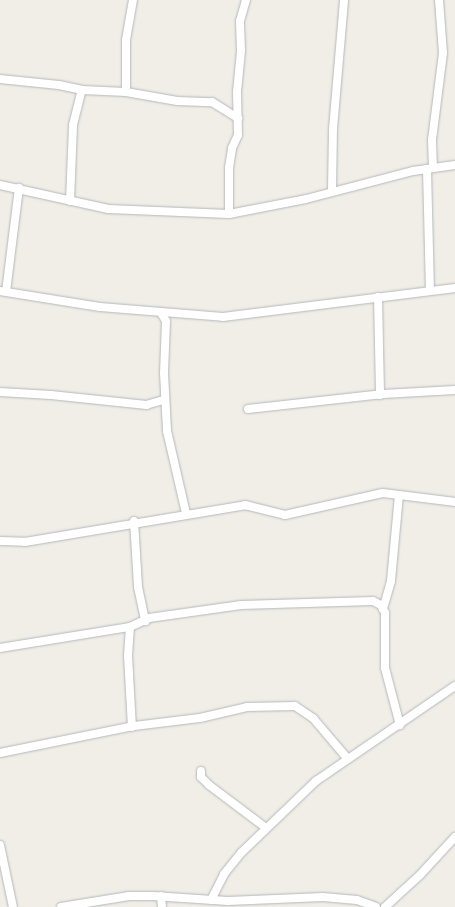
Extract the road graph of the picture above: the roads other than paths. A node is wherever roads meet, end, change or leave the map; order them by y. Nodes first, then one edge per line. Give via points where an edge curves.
1 (132, 0) edge
2 (246, 0) edge
3 (344, 0) edge
4 (439, 0) edge
5 (0, 79) edge
6 (82, 90) junction
7 (126, 92) junction
8 (238, 118) junction
9 (455, 165) edge
10 (430, 169) junction
11 (0, 185) edge
12 (19, 188) junction
13 (332, 191) junction
14 (70, 201) junction
15 (229, 214) junction
16 (455, 288) edge
17 (430, 290) junction
18 (3, 292) edge
19 (378, 296) junction
20 (161, 313) junction
21 (173, 314) junction
22 (166, 321) junction
23 (455, 390) edge
24 (0, 392) edge
25 (380, 395) junction
26 (164, 400) junction
27 (248, 409) dead end
28 (399, 495) junction
29 (455, 502) edge
30 (186, 513) junction
31 (134, 521) junction
32 (0, 541) edge
33 (383, 609) junction
34 (145, 621) junction
35 (130, 627) junction
36 (0, 648) edge
37 (455, 686) edge
38 (400, 725) junction
39 (132, 727) junction
40 (0, 753) edge
41 (348, 758) junction
42 (201, 771) dead end
43 (266, 828) junction
44 (455, 837) edge
45 (0, 844) edge
46 (161, 896) junction
47 (211, 900) junction
48 (13, 907) edge
49 (60, 907) edge
50 (162, 907) edge
51 (376, 907) edge
52 (385, 907) edge

1 - 7 street via 126,40
2 - 8 street via 240,21
3 - 13 street via 333,129
4 - 10 street via 443,52
5 - 6 street
6 - 7 street
6 - 14 street via 73,125
7 - 8 street via 178,101 212,102
8 - 15 street via 238,135 232,148 229,168
9 - 10 street
10 - 13 street
10 - 17 street
11 - 12 street
12 - 14 street
12 - 18 street
13 - 15 street
14 - 15 street via 108,209
16 - 17 street
17 - 19 street
18 - 20 street
19 - 21 street via 236,317
19 - 25 street
20 - 21 street
20 - 22 street
21 - 22 street
22 - 26 street
23 - 25 street
24 - 26 street via 146,405
25 - 27 street
26 - 30 street via 167,431
28 - 29 street
28 - 30 street via 383,493 285,515 245,505
28 - 33 street via 391,582
30 - 31 street
31 - 32 street via 25,542
31 - 34 street via 138,587
33 - 34 street via 373,601 241,605
33 - 38 street via 385,668
34 - 35 street
35 - 36 street
35 - 39 street via 128,656
37 - 38 street
38 - 41 street
39 - 40 street
39 - 41 street via 200,718 247,707 295,706 313,718
41 - 43 street via 316,781
42 - 43 street via 201,777 209,785
43 - 47 street via 224,874
44 - 52 street via 420,875
45 - 48 street
46 - 47 street
46 - 49 street via 128,896
46 - 50 street
47 - 51 street via 323,897 357,900

